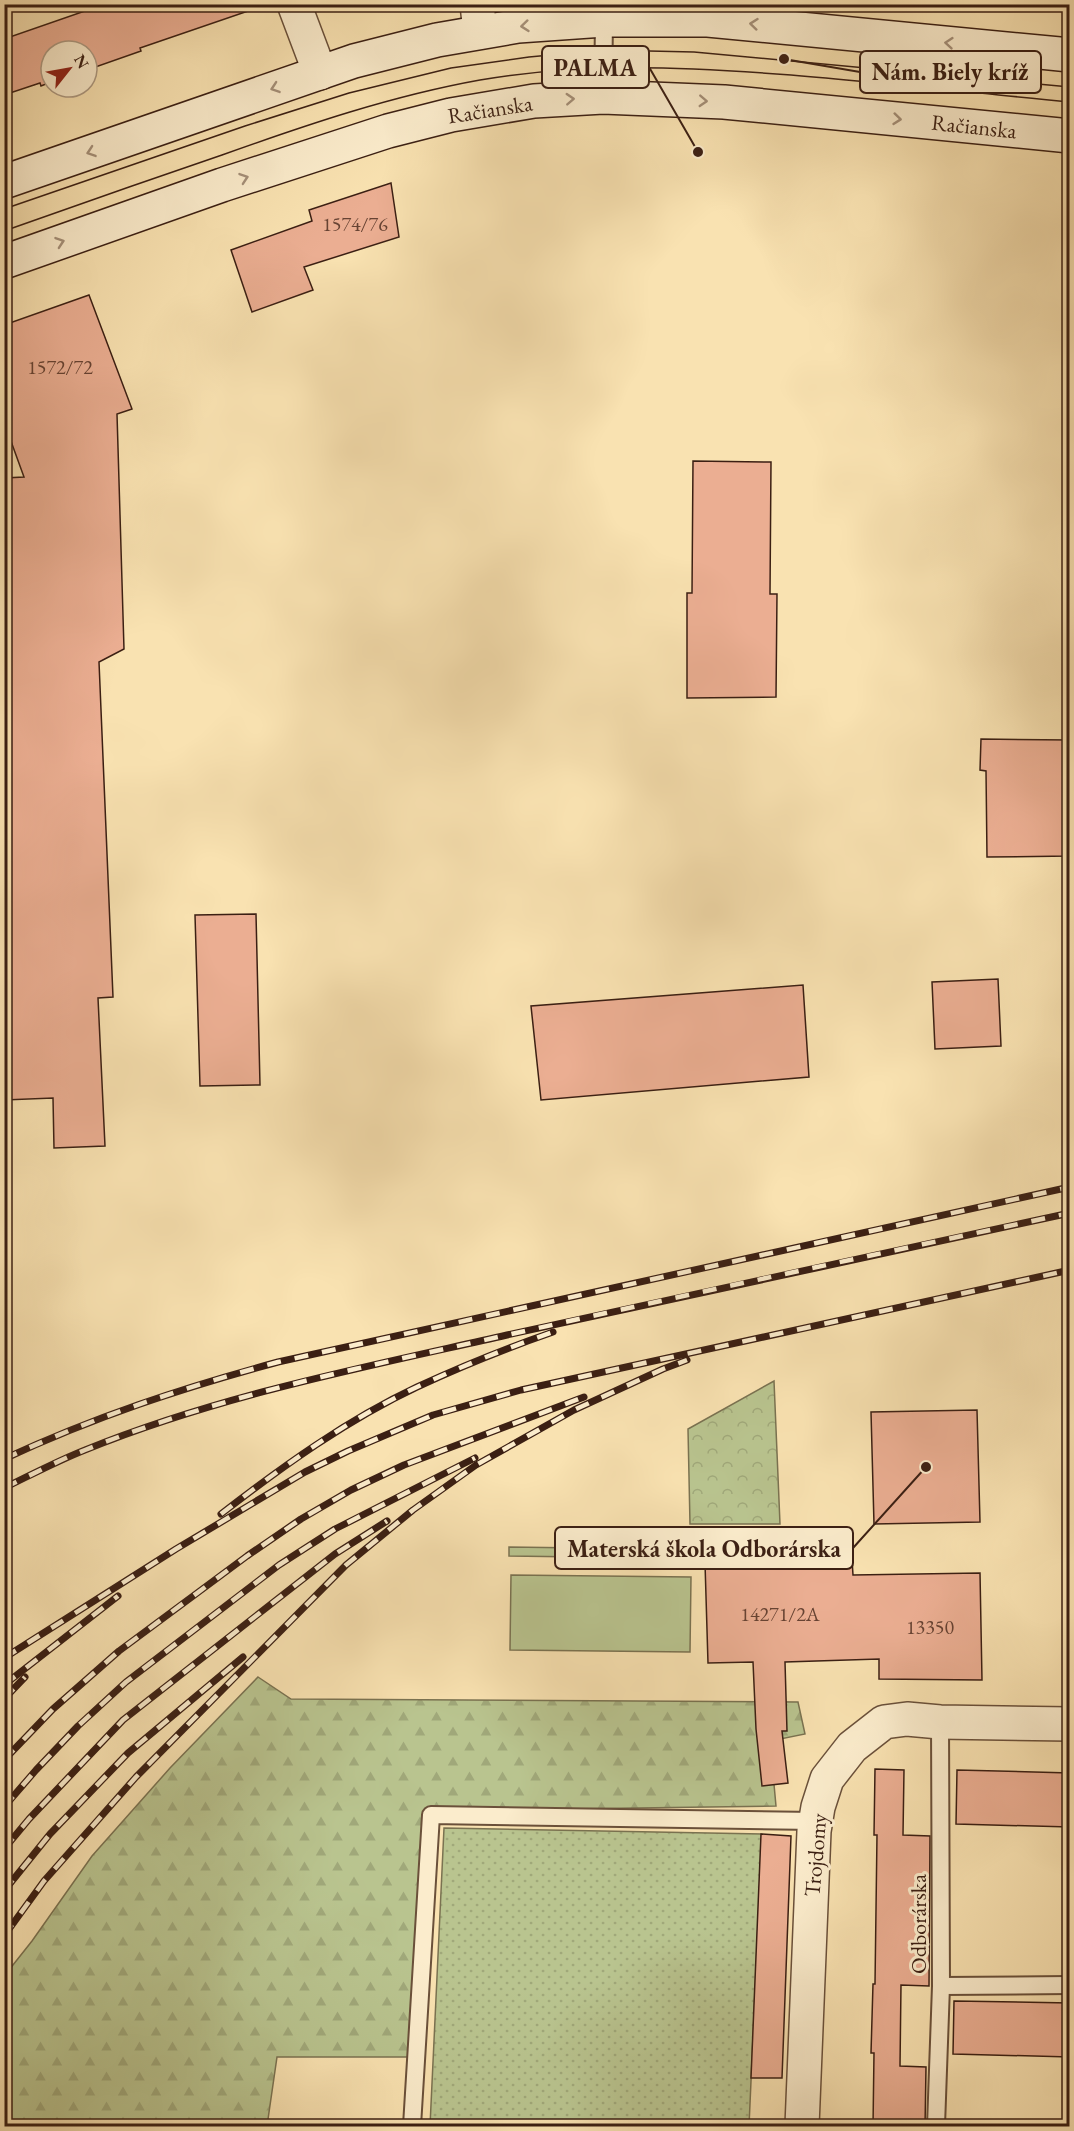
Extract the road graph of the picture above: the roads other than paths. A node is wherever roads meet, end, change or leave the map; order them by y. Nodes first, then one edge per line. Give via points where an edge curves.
1 (294, 4) edge
2 (609, 12) edge
3 (478, 18) edge
4 (1070, 55) edge
5 (320, 73) junction
6 (603, 97) junction
7 (1070, 136) edge
8 (4, 182) edge
9 (4, 262) edge
10 (940, 1722) junction
11 (1070, 1724) edge
12 (815, 1821) junction
13 (1070, 1985) edge
14 (941, 1986) junction
15 (412, 2127) edge
16 (802, 2127) edge
17 (936, 2127) edge

1 - 5 main road
2 -> 3 main road via 550,23
4 -> 2 main road
2 - 6 lane
3 - 5 main road via 413,46
5 -> 8 main road
6 -> 7 main road, Račianska via 724,102
9 -> 6 main road, Račianska via 388,131 492,108
10 - 11 main road, Trojdomy
10 - 12 main road, Trojdomy via 907,1719 878,1725 852,1747 831,1773
10 - 14 lane, Odborárska
12 - 15 lane via 431,1815
12 - 16 main road, Trojdomy
13 - 14 lane
14 - 17 lane, Odborárska

